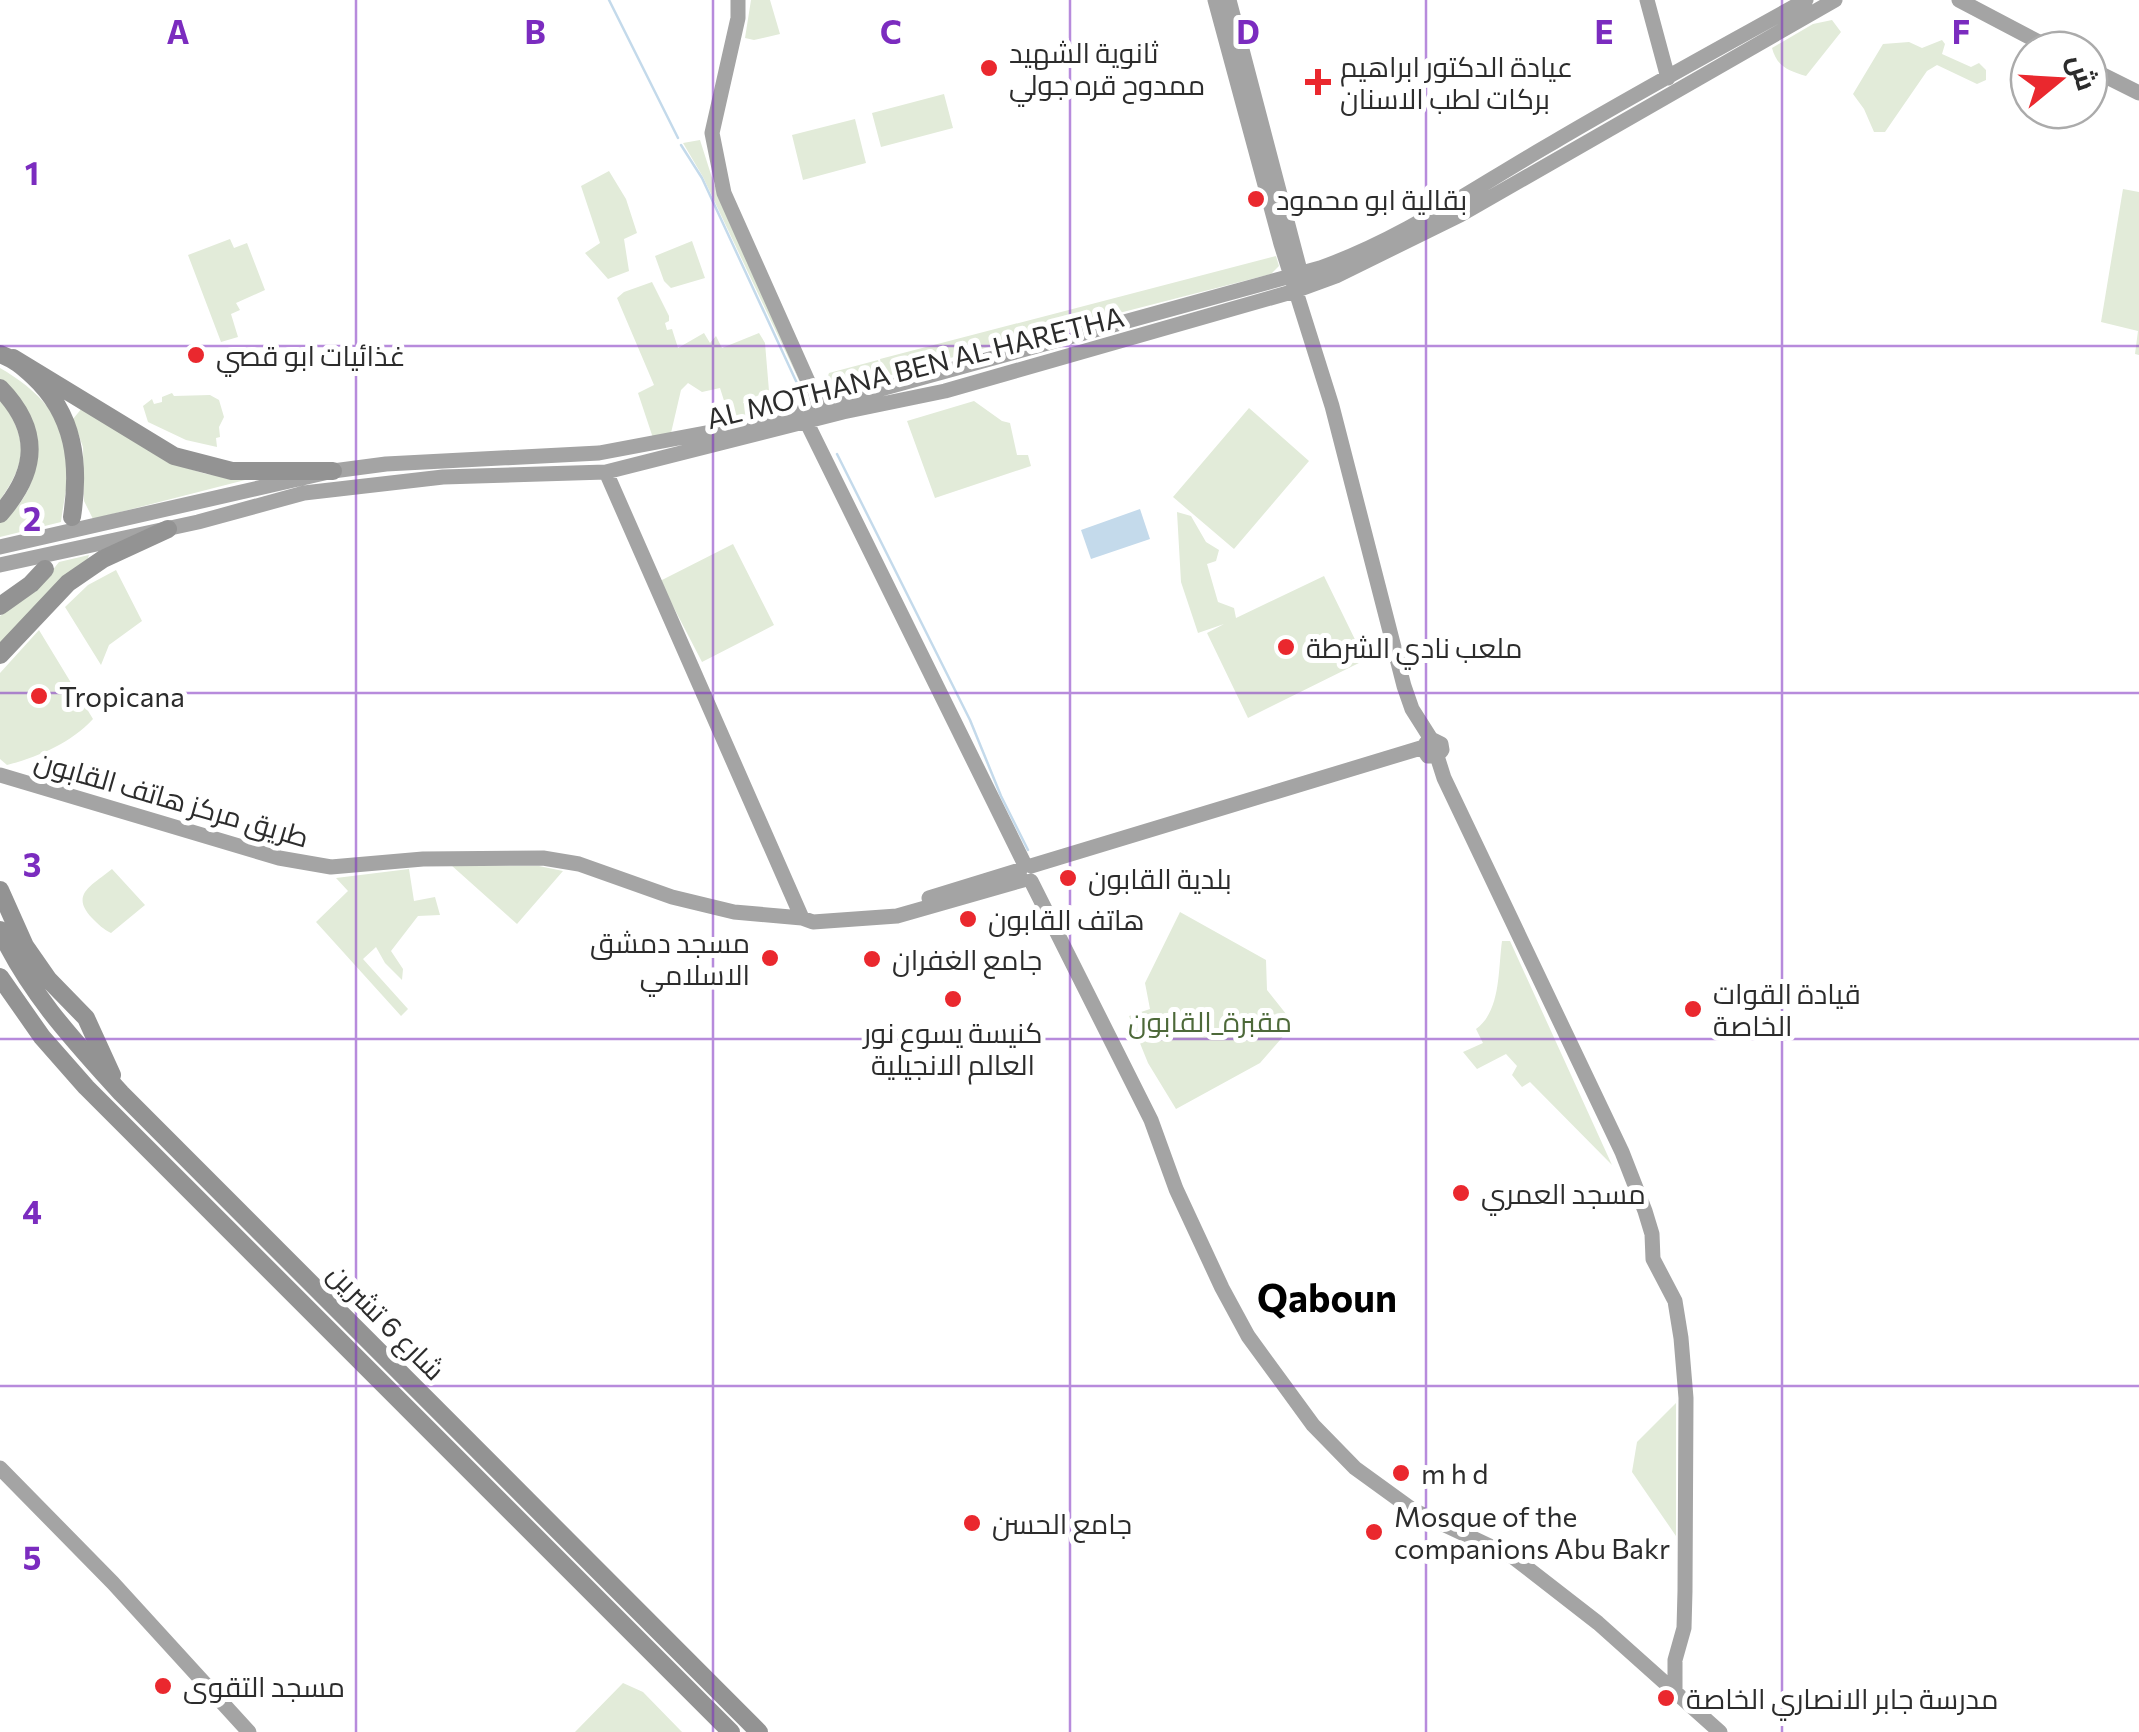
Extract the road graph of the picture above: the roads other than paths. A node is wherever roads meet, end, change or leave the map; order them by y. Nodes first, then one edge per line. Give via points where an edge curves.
1 (738, 0) edge
2 (1214, 0) edge
3 (1229, 0) edge
4 (1647, 0) edge
5 (1806, 0) edge
6 (1835, 0) edge
7 (1959, 0) edge
8 (2016, 30) edge
9 (1668, 78) junction
10 (2109, 78) edge
11 (2139, 93) edge
12 (1286, 221) junction
13 (1352, 257) junction
14 (1298, 282) junction
15 (7, 356) edge
16 (0, 388) edge
17 (818, 406) junction
18 (806, 421) junction
19 (333, 471) junction
20 (606, 472) junction
21 (0, 514) edge
22 (72, 517) dead end
23 (168, 528) junction
24 (0, 547) edge
25 (0, 565) edge
26 (45, 569) dead end
27 (0, 606) edge
28 (0, 655) edge
29 (1429, 749) junction
30 (0, 775) edge
31 (1028, 873) junction
32 (0, 890) edge
33 (802, 918) junction
34 (0, 930) edge
35 (0, 977) edge
36 (121, 1093) junction
37 (0, 1468) edge
38 (1675, 1693) junction
39 (249, 1732) edge
40 (732, 1732) edge
41 (759, 1732) edge
42 (1720, 1732) edge

1 - 17 main road via 712,132 724,193
2 - 14 main road
3 - 12 main road
4 - 9 main road
5 - 9 main road, AL MOTHANA BEN AL HARETHA
6 - 14 main road, AL MOTHANA BEN AL HARETHA via 1460,215
7 - 8 main road
9 - 13 main road, AL MOTHANA BEN AL HARETHA
10 - 11 main road
12 - 13 main road via 1315,258
12 - 14 main road
13 - 14 main road, AL MOTHANA BEN AL HARETHA
14 - 17 main road, AL MOTHANA BEN AL HARETHA
14 - 18 main road, AL MOTHANA BEN AL HARETHA via 946,391
14 - 29 main road via 1404,686
15 - 19 highway via 174,456 232,471
15 - 22 highway via 40,383 67,420 77,483
16 - 21 highway via 24,422 30,461
17 - 19 main road, AL MOTHANA BEN AL HARETHA via 599,453
18 - 20 main road, AL MOTHANA BEN AL HARETHA
18 - 31 main road
19 - 24 main road, AL MOTHANA BEN AL HARETHA
20 - 23 main road, AL MOTHANA BEN AL HARETHA via 388,482 304,493
20 - 33 main road
23 - 25 main road, AL MOTHANA BEN AL HARETHA
23 - 28 highway via 68,583
26 - 27 highway
29 - 31 main road, طريق مركز هاتف القابون
29 - 38 main road via 1622,1152 1652,1234 1653,1259 1675,1301 1686,1398 1686,1525
30 - 33 main road, طريق مركز هاتف القابون via 295,861 332,867 543,858 734,912
31 - 33 main road, طريق مركز هاتف القابون via 897,906
31 - 38 main road via 1151,1120 1222,1288 1313,1425 1356,1468 1414,1510 1513,1557
32 - 36 highway via 25,946 86,1018
34 - 36 highway, شارع 6 تشرين via 58,1024
35 - 40 highway, شارع 6 تشرين via 86,1087
36 - 41 highway, شارع 6 تشرين
37 - 39 main road
38 - 42 main road

